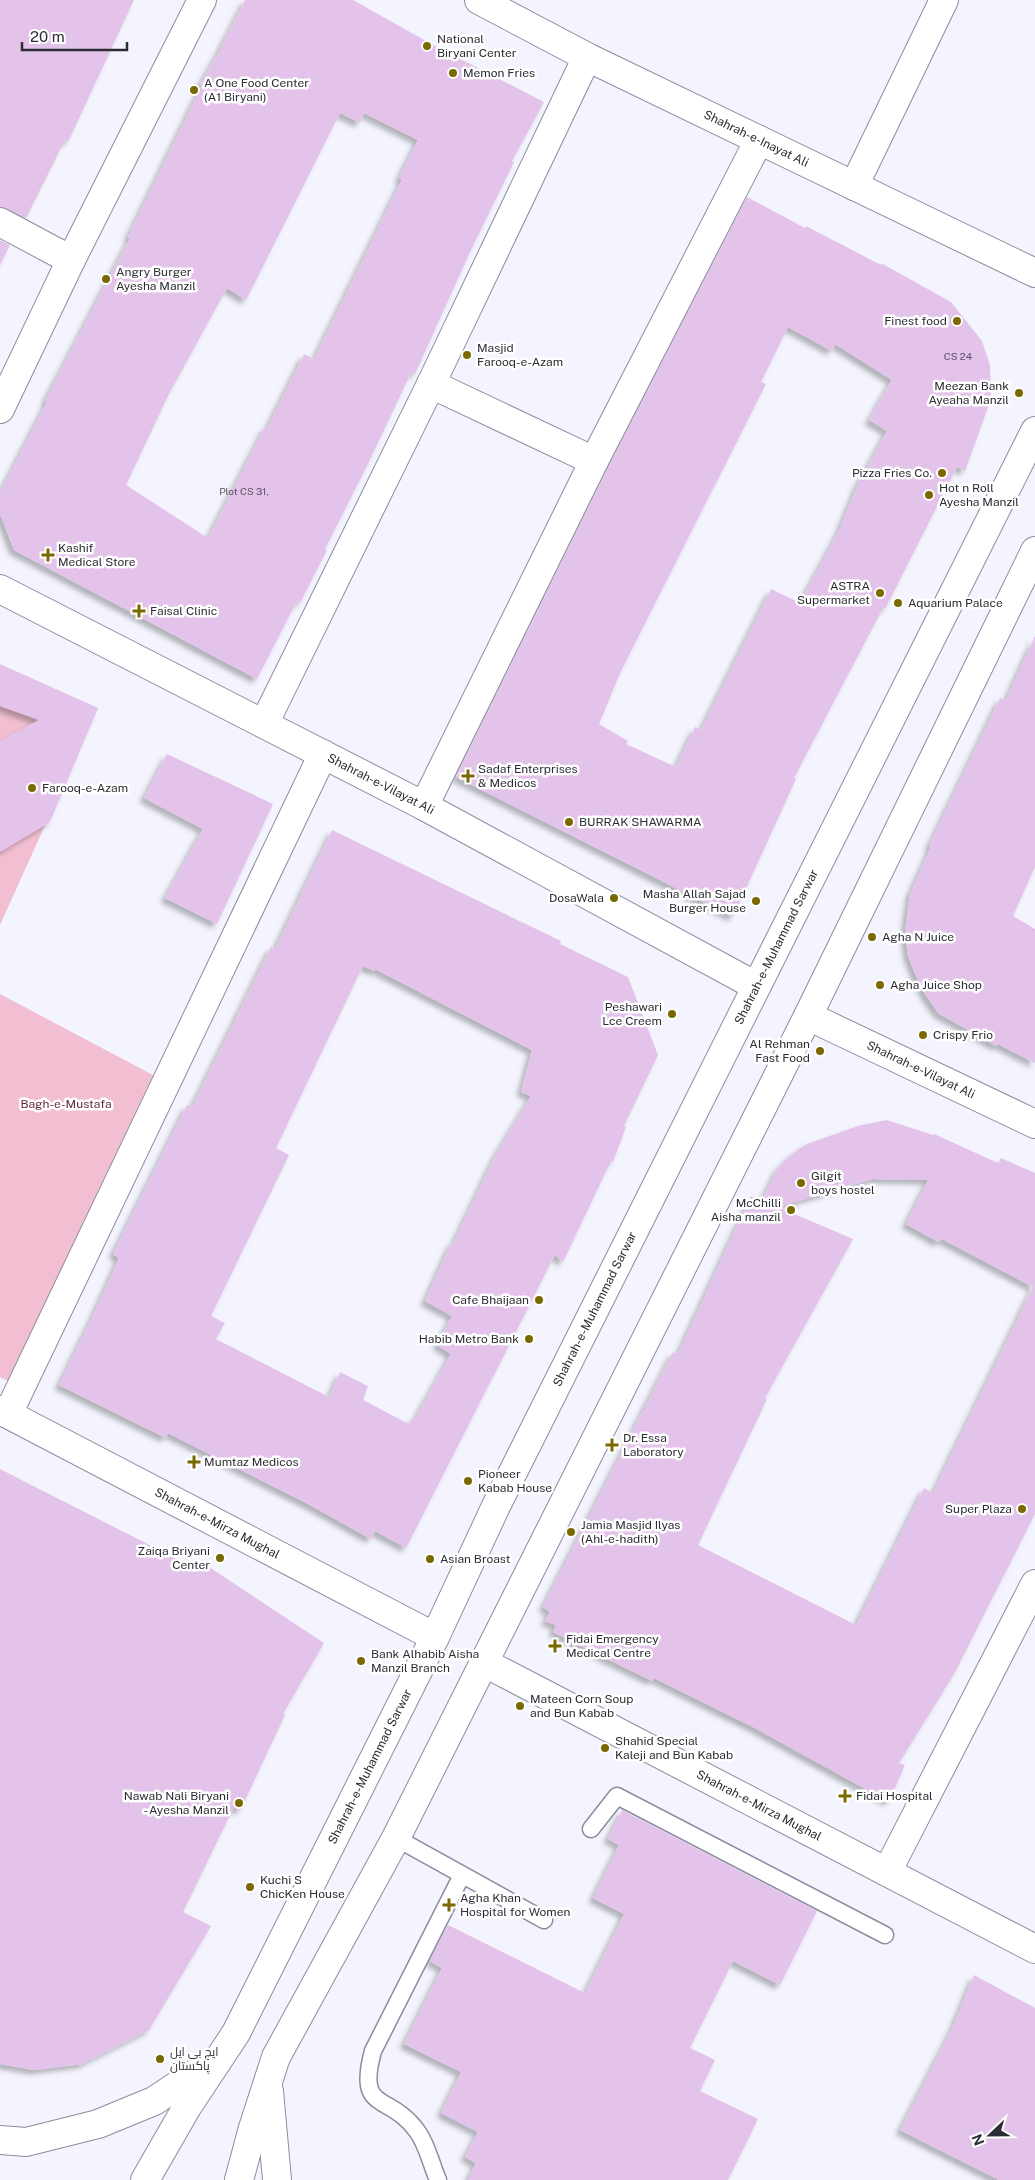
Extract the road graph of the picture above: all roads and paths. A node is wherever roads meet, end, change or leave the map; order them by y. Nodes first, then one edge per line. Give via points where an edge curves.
1 (202, 0) edge
2 (479, 0) edge
3 (944, 0) edge
4 (587, 57) junction
5 (759, 140) junction
6 (854, 186) junction
7 (0, 222) edge
8 (71, 260) junction
9 (1035, 272) edge
10 (431, 384) junction
11 (0, 409) edge
12 (1035, 431) edge
13 (594, 461) junction
14 (1035, 552) edge
15 (0, 589) edge
16 (264, 724) junction
17 (322, 754) junction
18 (424, 806) junction
19 (756, 986) junction
20 (808, 1016) junction
21 (1035, 1124) edge
22 (4, 1412) edge
23 (1035, 1584) edge
24 (435, 1637) junction
25 (483, 1662) junction
26 (591, 1829) dead end
27 (396, 1838) junction
28 (887, 1872) junction
29 (462, 1875) junction
30 (544, 1920) dead end
31 (885, 1935) dead end
32 (1035, 1948) edge
33 (220, 2057) junction
34 (268, 2082) junction
35 (0, 2140) edge
36 (146, 2180) edge
37 (239, 2180) edge
38 (277, 2180) edge
39 (438, 2180) edge

1 - 8 street
2 - 4 street, Shahrah-e-Inayat Ali
3 - 6 street
4 - 5 street, Shahrah-e-Inayat Ali
4 - 10 street
5 - 6 street, Shahrah-e-Inayat Ali
5 - 13 street
6 - 9 street, Shahrah-e-Inayat Ali
7 - 8 street
8 - 11 street
10 - 13 street
10 - 16 street
12 - 19 street, Shahrah-e-Muhammad Sarwar
13 - 18 street
14 - 20 street
15 - 16 street, Shahrah-e-Vilayat Ali
16 - 17 street, Shahrah-e-Vilayat Ali
17 - 18 street, Shahrah-e-Vilayat Ali
17 - 22 street
18 - 19 street, Shahrah-e-Vilayat Ali
19 - 24 street, Shahrah-e-Muhammad Sarwar via 496,1506
20 - 21 street, Shahrah-e-Vilayat Ali
20 - 25 street
22 - 24 street, Shahrah-e-Mirza Mughal
23 - 28 street
24 - 33 street, Shahrah-e-Muhammad Sarwar via 236,2033
25 - 27 street
25 - 28 street, Shahrah-e-Mirza Mughal
26 - 31 lane via 617,1796
27 - 29 lane
27 - 34 street via 276,2057
28 - 32 street, Shahrah-e-Mirza Mughal
29 - 30 lane
29 - 39 lane via 372,2051 367,2072 367,2084 372,2095 403,2115 418,2132
33 - 35 street via 154,2102 98,2124 26,2142
33 - 36 street, Shahrah-e-Muhammad Sarwar via 186,2107
34 - 37 street
34 - 38 street

